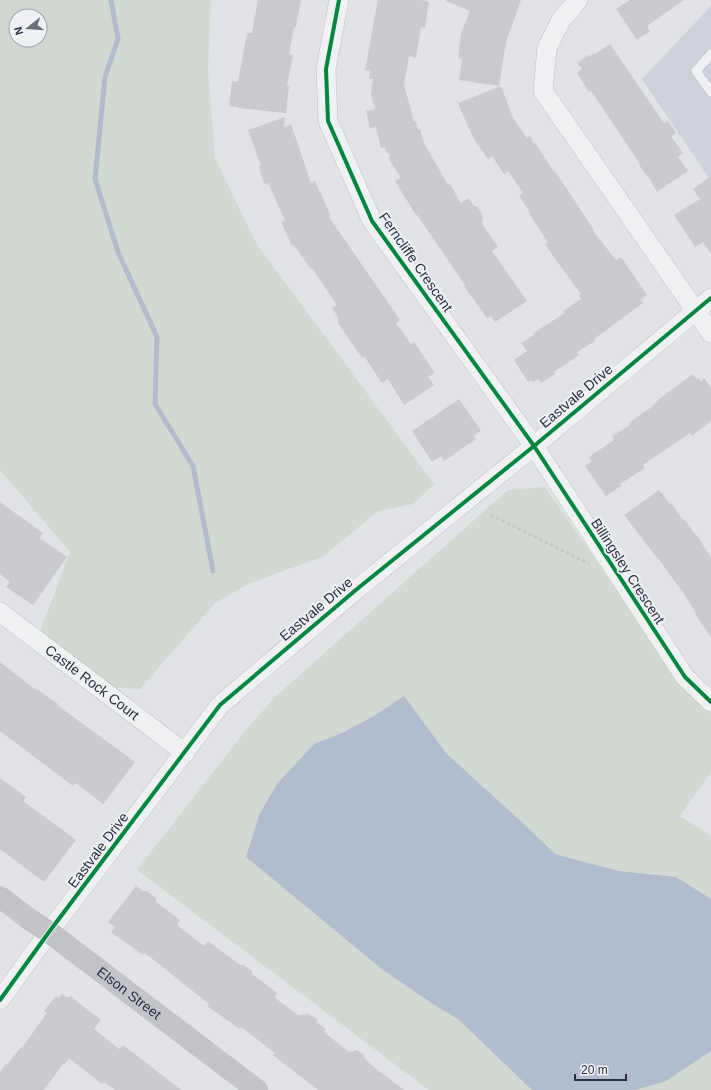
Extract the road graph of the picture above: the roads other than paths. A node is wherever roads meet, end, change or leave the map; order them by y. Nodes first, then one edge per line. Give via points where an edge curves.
1 (339, 0) edge
2 (578, 0) edge
3 (711, 54) edge
4 (711, 92) edge
5 (711, 298) edge
6 (696, 311) junction
7 (711, 333) edge
8 (534, 446) junction
9 (0, 612) edge
10 (711, 702) edge
11 (185, 753) junction
12 (0, 897) edge
13 (49, 932) junction
14 (0, 1000) edge
15 (257, 1090) edge

1 - 8 street, Ferncliffe Crescent via 326,69 328,121 372,221
2 - 6 street via 561,20 547,48 543,92
3 - 4 lane via 696,71
5 - 6 street, Eastvale Drive
6 - 7 street
6 - 8 street, Eastvale Drive
8 - 10 street, Billingsley Crescent via 684,677
8 - 11 street, Eastvale Drive via 357,589 220,705
9 - 11 street, Castle Rock Court
11 - 13 street, Eastvale Drive
12 - 13 street, Elson Street
13 - 14 street, Eastvale Drive
13 - 15 street, Elson Street

